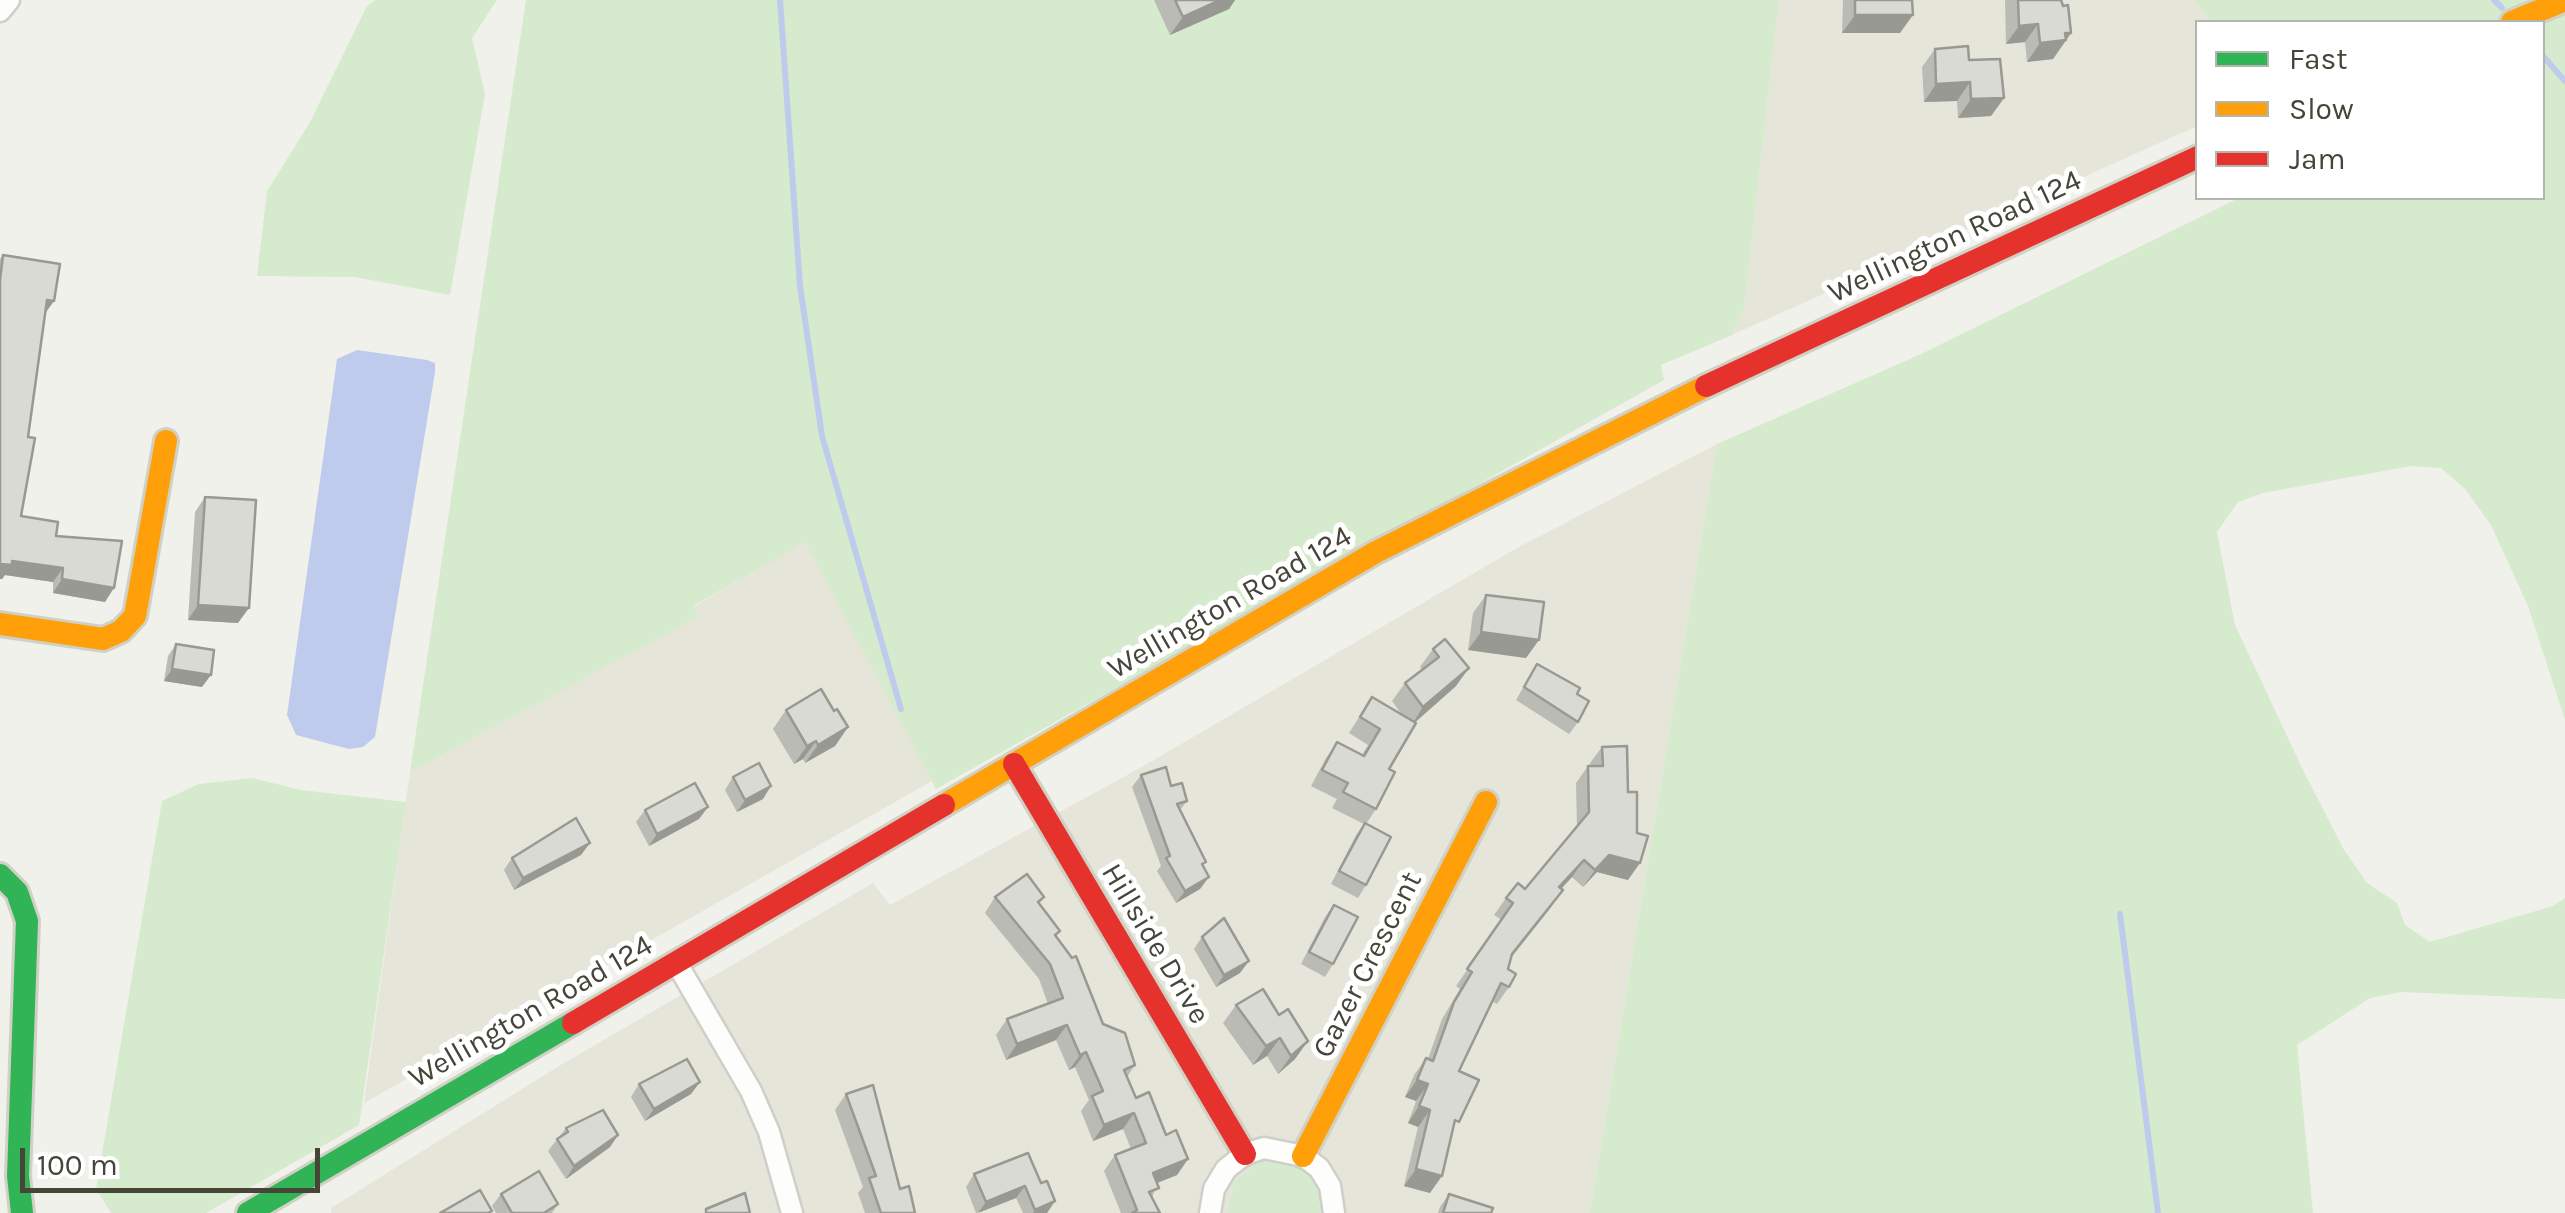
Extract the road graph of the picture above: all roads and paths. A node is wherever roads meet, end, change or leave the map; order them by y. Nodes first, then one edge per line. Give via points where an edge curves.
1 (9, 0) edge
2 (2565, 0) edge
3 (0, 11) edge
4 (2517, 20) edge
5 (2195, 158) edge
6 (166, 441) dead end
7 (0, 624) edge
8 (1014, 764) junction
9 (1486, 802) dead end
10 (0, 875) edge
11 (676, 962) junction
12 (1245, 1154) junction
13 (1303, 1156) junction
14 (22, 1213) edge
15 (248, 1213) edge
16 (792, 1213) edge
17 (1210, 1213) edge
18 (1334, 1213) edge

1 - 3 street
2 - 4 main road
5 - 8 main road, Wellington Road 124 via 1488,492
6 - 7 main road via 135,616 122,631 102,638
8 - 11 main road, Wellington Road 124
8 - 12 main road, Hillside Drive
9 - 13 main road, Gazer Crescent
10 - 14 main road via 17,892 26,921
11 - 15 main road, Wellington Road 124
11 - 16 street via 751,1091
12 - 13 street via 1274,1148
12 - 17 street via 1226,1168
13 - 18 street via 1330,1186

